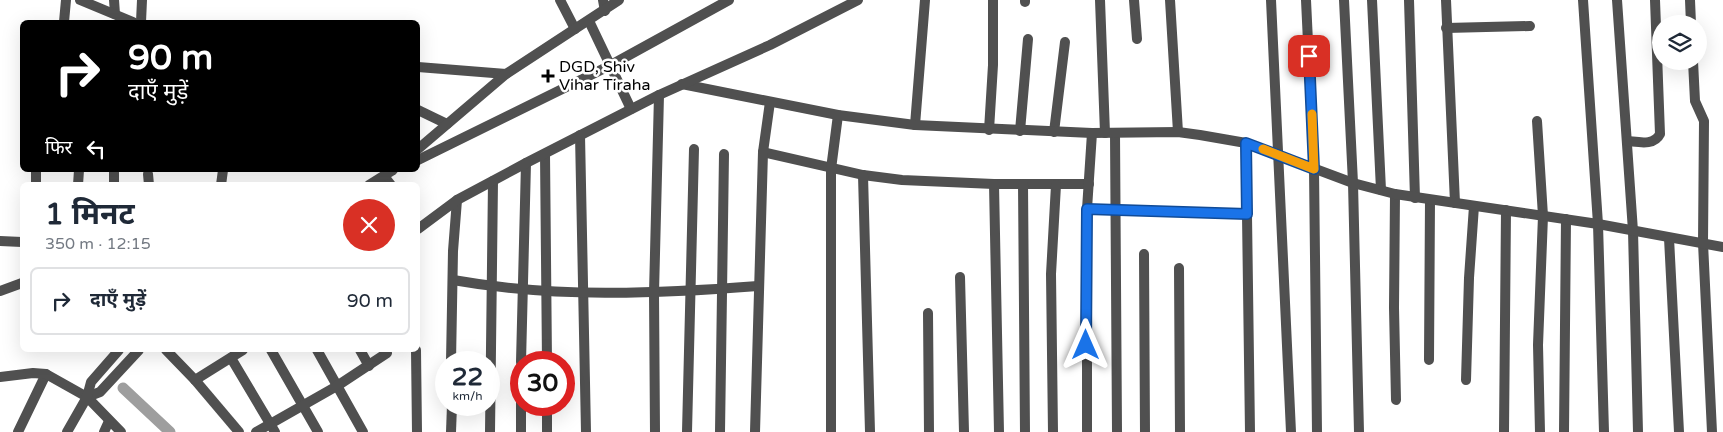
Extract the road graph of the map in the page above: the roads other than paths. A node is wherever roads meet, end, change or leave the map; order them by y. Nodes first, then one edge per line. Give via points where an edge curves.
1 (66, 0) edge
2 (80, 0) edge
3 (114, 0) edge
4 (142, 0) edge
5 (560, 0) edge
6 (603, 0) edge
7 (619, 0) edge
8 (728, 0) edge
9 (858, 0) edge
10 (925, 0) edge
11 (993, 0) edge
12 (1100, 0) edge
13 (1134, 0) edge
14 (1170, 0) edge
15 (1271, 0) edge
16 (1306, 0) edge
17 (1344, 0) edge
18 (1372, 0) edge
19 (1409, 0) edge
20 (1446, 0) edge
21 (1583, 0) edge
22 (1617, 0) edge
23 (1655, 0) edge
24 (1690, 0) edge
25 (605, 11) junction
26 (115, 14) junction
27 (1691, 15) edge
28 (64, 20) edge
29 (128, 20) edge
30 (142, 20) edge
31 (589, 21) junction
32 (1530, 26) dead end
33 (1446, 28) junction
34 (575, 29) junction
35 (1028, 39) dead end
36 (1137, 40) dead end
37 (1065, 42) dead end
38 (611, 66) junction
39 (420, 67) edge
40 (1693, 70) edge
41 (506, 74) junction
42 (682, 84) junction
43 (659, 95) junction
44 (770, 102) junction
45 (631, 109) junction
46 (420, 111) edge
47 (838, 115) junction
48 (1537, 121) dead end
49 (447, 124) junction
50 (915, 125) junction
51 (989, 130) junction
52 (1020, 131) junction
53 (1054, 132) junction
54 (1178, 132) junction
55 (1092, 133) junction
56 (1110, 133) junction
57 (580, 135) junction
58 (1627, 142) junction
59 (1246, 143) junction
60 (420, 147) edge
61 (694, 149) dead end
62 (763, 152) junction
63 (545, 154) junction
64 (724, 154) dead end
65 (1278, 154) junction
66 (420, 159) edge
67 (526, 162) junction
68 (831, 169) junction
69 (1314, 169) junction
70 (391, 172) edge
71 (863, 176) junction
72 (493, 181) junction
73 (374, 182) edge
74 (1353, 183) junction
75 (994, 184) junction
76 (1023, 184) junction
77 (1089, 184) junction
78 (1056, 185) junction
79 (1380, 190) junction
80 (1396, 194) junction
81 (1415, 198) junction
82 (457, 200) junction
83 (1430, 200) junction
84 (1455, 203) junction
85 (1474, 206) junction
86 (1087, 209) junction
87 (1115, 209) junction
88 (1506, 210) junction
89 (1247, 214) junction
90 (1543, 216) junction
91 (1566, 219) junction
92 (1598, 224) junction
93 (420, 225) edge
94 (1633, 231) junction
95 (1669, 238) junction
96 (0, 241) edge
97 (20, 242) edge
98 (1703, 243) junction
99 (1723, 247) edge
100 (1144, 254) dead end
101 (1179, 268) dead end
102 (960, 277) dead end
103 (453, 280) junction
104 (20, 285) edge
105 (758, 286) junction
106 (492, 287) junction
107 (524, 289) junction
108 (722, 289) junction
109 (0, 291) edge
110 (548, 291) junction
111 (582, 292) junction
112 (689, 292) junction
113 (654, 293) junction
114 (928, 313) dead end
115 (451, 351) edge
116 (522, 351) edge
117 (547, 351) edge
118 (116, 352) edge
119 (137, 352) edge
120 (168, 352) edge
121 (240, 352) edge
122 (272, 352) edge
123 (318, 352) edge
124 (361, 352) edge
125 (416, 352) edge
126 (387, 353) dead end
127 (231, 358) junction
128 (1429, 360) dead end
129 (369, 366) junction
130 (46, 374) junction
131 (0, 377) edge
132 (194, 380) junction
133 (1466, 380) dead end
134 (337, 386) junction
135 (86, 397) junction
136 (1396, 400) dead end
137 (303, 405) junction
138 (452, 416) edge
139 (521, 416) edge
140 (547, 416) edge
141 (109, 421) junction
142 (273, 428) edge
143 (18, 432) edge
144 (67, 432) edge
145 (104, 432) edge
146 (121, 432) edge
147 (239, 432) edge
148 (256, 432) edge
149 (318, 432) edge
150 (363, 432) edge
151 (417, 432) edge
152 (451, 432) edge
153 (490, 432) edge
154 (521, 432) edge
155 (547, 432) edge
156 (586, 432) edge
157 (656, 432) edge
158 (687, 432) edge
159 (720, 432) edge
160 (755, 432) edge
161 (831, 432) edge
162 (870, 432) edge
163 (929, 432) edge
164 (964, 432) edge
165 (999, 432) edge
166 (1024, 432) edge
167 (1053, 432) edge
168 (1087, 432) edge
169 (1116, 432) edge
170 (1145, 432) edge
171 (1180, 432) edge
172 (1250, 432) edge
173 (1291, 432) edge
174 (1317, 432) edge
175 (1358, 432) edge
176 (1504, 432) edge
177 (1540, 432) edge
178 (1564, 432) edge
179 (1604, 432) edge
180 (1638, 432) edge
181 (1678, 432) edge
182 (1712, 432) edge

1 - 28 street
2 - 26 street
3 - 26 street
4 - 30 street
5 - 34 street
6 - 25 street
7 - 25 street
8 - 38 street
9 - 42 street via 770,45
10 - 50 street
11 - 51 street
12 - 56 street
13 - 36 street
14 - 54 street
15 - 65 street
16 - 69 street
17 - 74 street
18 - 79 street
19 - 81 street
20 - 33 street
21 - 92 street
22 - 58 street
23 - 58 street via 1660,134 1650,142
24 - 27 street
25 - 31 street
26 - 29 street
31 - 34 street
31 - 38 street
32 - 33 street
33 - 84 street
34 - 41 street
35 - 52 street
37 - 53 street
38 - 45 street
38 - 66 street
39 - 41 street
40 - 98 street via 1695,101 1704,119
41 - 49 street
42 - 43 street
42 - 44 street
43 - 45 street
43 - 113 street
44 - 47 street
44 - 62 street
45 - 57 street
46 - 49 street
47 - 50 street
47 - 68 street
48 - 90 street
49 - 60 street
50 - 51 street
51 - 52 street
52 - 53 street
53 - 55 street
54 - 56 street
54 - 59 street
55 - 56 street
55 - 77 street
56 - 87 street
57 - 63 street
57 - 111 street
58 - 94 street
59 - 65 street
59 - 89 street
61 - 112 street
62 - 68 street
62 - 105 street
63 - 67 street
63 - 110 street
64 - 108 street
65 - 69 street
65 - 173 street
67 - 72 street
67 - 107 street
68 - 71 street
68 - 161 street
69 - 74 street
69 - 174 street
70 - 73 street
71 - 75 street
71 - 162 street
72 - 82 street
72 - 106 street
74 - 79 street
74 - 175 street
75 - 76 street
75 - 165 street
76 - 78 street
76 - 166 street
77 - 78 street
77 - 86 street
78 - 167 street via 1051,274
79 - 80 street
80 - 81 street
80 - 136 street
81 - 83 street
82 - 93 street
82 - 103 street
83 - 84 street
83 - 128 street
84 - 85 street
85 - 88 street
85 - 133 street
86 - 87 street
86 - 168 street
87 - 89 street
87 - 169 street
88 - 90 street
88 - 176 street
89 - 172 street
90 - 91 street
90 - 177 street via 1538,345
91 - 92 street
91 - 178 street
92 - 94 street
92 - 179 street
94 - 95 street
94 - 180 street
95 - 98 street
95 - 181 street
96 - 97 street
98 - 99 street
98 - 182 street
100 - 170 street
101 - 171 street
102 - 164 street
103 - 106 street
103 - 115 street
104 - 109 street
105 - 108 street
105 - 160 street
106 - 107 street
106 - 153 street
107 - 110 street
107 - 116 street
108 - 112 street
108 - 159 street
110 - 111 street
110 - 117 street
111 - 113 street
111 - 156 street
112 - 113 street
112 - 158 street
113 - 157 street
114 - 163 street
118 - 135 street via 91,382
119 - 135 street via 100,392
120 - 132 street
121 - 127 street
122 - 137 street
123 - 134 street
124 - 129 street
125 - 151 street
126 - 129 street
127 - 132 street
127 - 142 street
129 - 134 street
130 - 131 street
130 - 135 street
130 - 143 street
132 - 147 street
134 - 137 street
134 - 150 street
135 - 141 street
135 - 144 street
137 - 142 street
137 - 149 street
138 - 152 street
139 - 154 street
140 - 155 street
141 - 145 street
141 - 146 street
142 - 148 street

